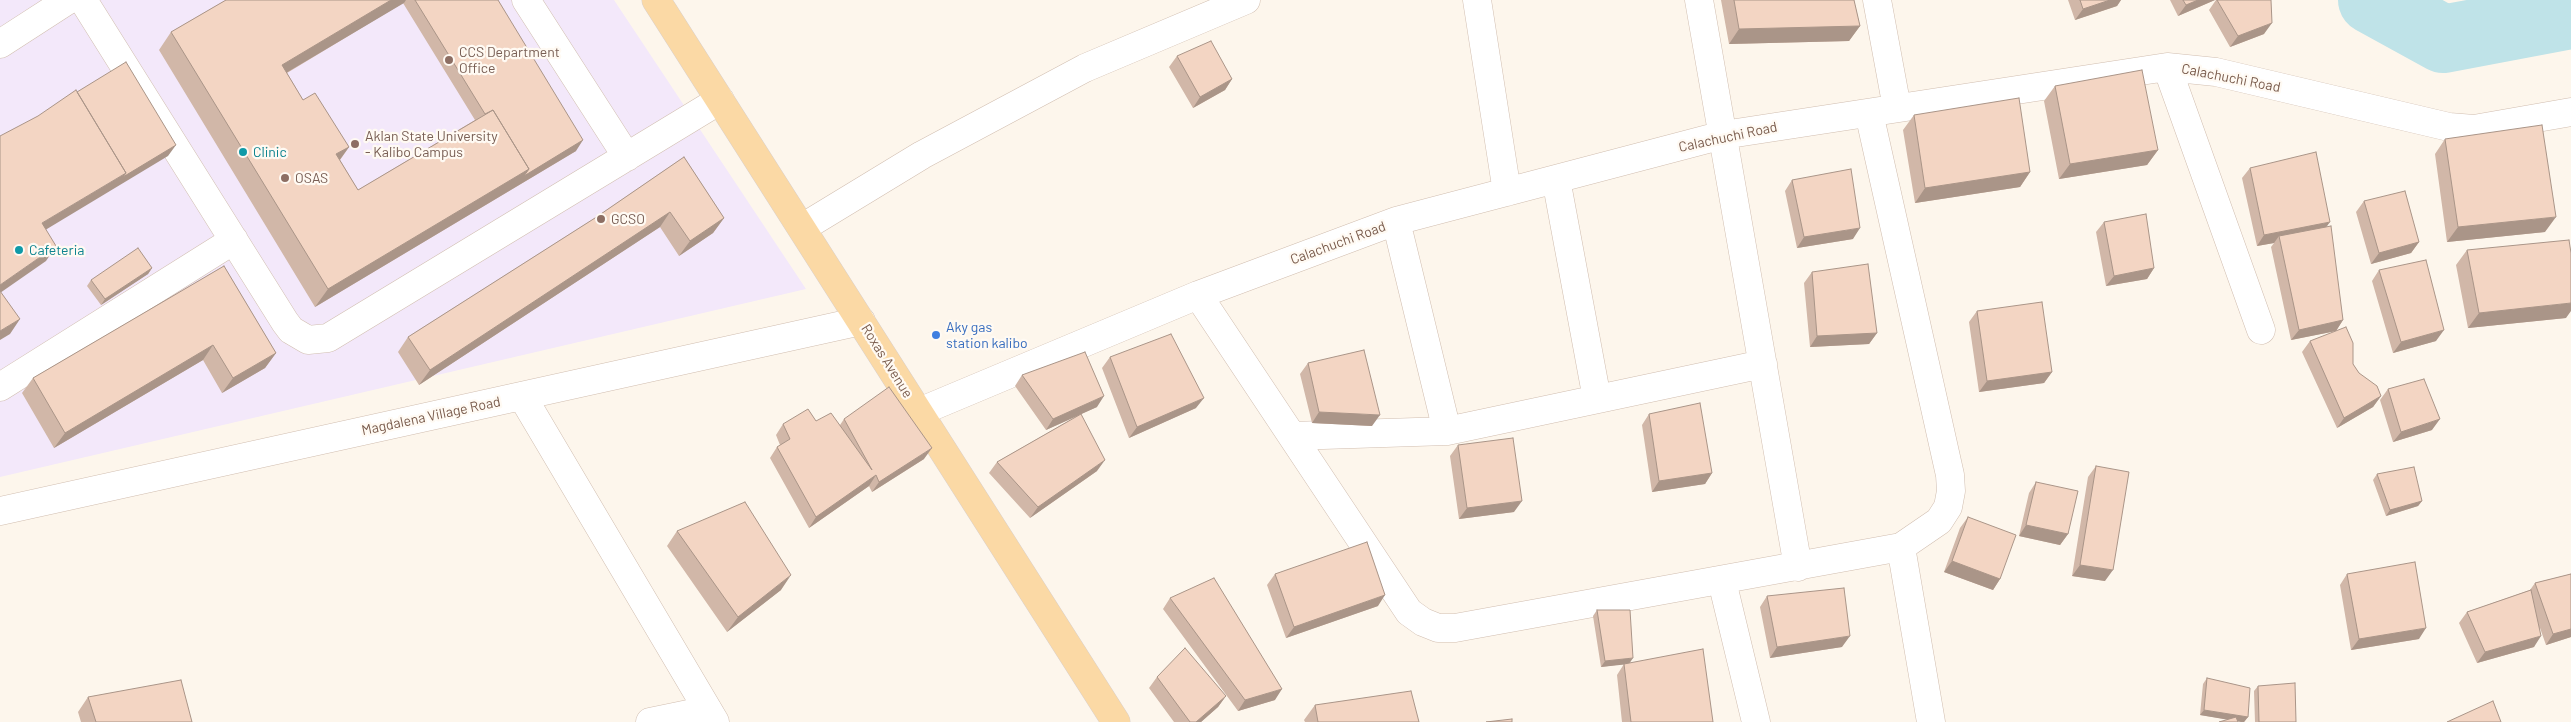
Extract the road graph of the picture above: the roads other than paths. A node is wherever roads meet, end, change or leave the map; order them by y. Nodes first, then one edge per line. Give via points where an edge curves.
1 (68, 0) edge
2 (83, 0) edge
3 (526, 0) edge
4 (656, 0) edge
5 (1246, 0) edge
6 (1477, 0) edge
7 (1700, 0) edge
8 (1876, 0) edge
9 (0, 44) edge
10 (2167, 66) junction
11 (720, 100) junction
12 (1896, 108) junction
13 (2571, 112) edge
14 (1869, 113) junction
15 (1723, 135) junction
16 (627, 157) junction
17 (1556, 179) junction
18 (1507, 192) junction
19 (1396, 222) junction
20 (802, 228) junction
21 (234, 240) junction
22 (1198, 294) junction
23 (861, 321) junction
24 (2261, 330) dead end
25 (1763, 364) junction
26 (0, 387) edge
27 (522, 396) junction
28 (1597, 399) junction
29 (919, 412) junction
30 (1446, 431) junction
31 (1292, 436) junction
32 (0, 511) edge
33 (1901, 548) junction
34 (1798, 567) junction
35 (1722, 581) junction
36 (712, 716) edge
37 (650, 722) edge
38 (1116, 722) edge
39 (1756, 722) edge
40 (1931, 722) edge

1 - 9 street
2 - 21 street
3 - 16 street
4 - 11 main road, Roxas Avenue
5 - 20 street via 1086,68 922,155
6 - 18 street
7 - 15 street
8 - 12 street
10 - 12 street, Calachuchi Road
10 - 13 street, Calachuchi Road via 2216,72 2448,127 2474,129
10 - 24 street
11 - 16 street
11 - 20 main road, Roxas Avenue
12 - 14 street, Calachuchi Road
14 - 15 street, Calachuchi Road
14 - 33 street via 1950,474 1948,507 1939,521
15 - 17 street, Calachuchi Road
15 - 25 street
16 - 21 street via 328,338 318,341 308,340 291,330
17 - 18 street, Calachuchi Road
17 - 28 street
18 - 19 street, Calachuchi Road
19 - 22 street, Calachuchi Road
19 - 30 street
20 - 23 main road, Roxas Avenue
21 - 26 street
22 - 29 street, Calachuchi Road
22 - 31 street
23 - 27 street, Magdalena Village Road
23 - 29 main road, Roxas Avenue
25 - 28 street
25 - 34 street
27 - 32 street, Magdalena Village Road
27 - 36 street
28 - 30 street
29 - 38 main road, Roxas Avenue
30 - 31 street
31 - 35 street via 1409,612 1438,628 1455,628
33 - 34 street
33 - 40 street
34 - 35 street
35 - 39 street
36 - 37 street

